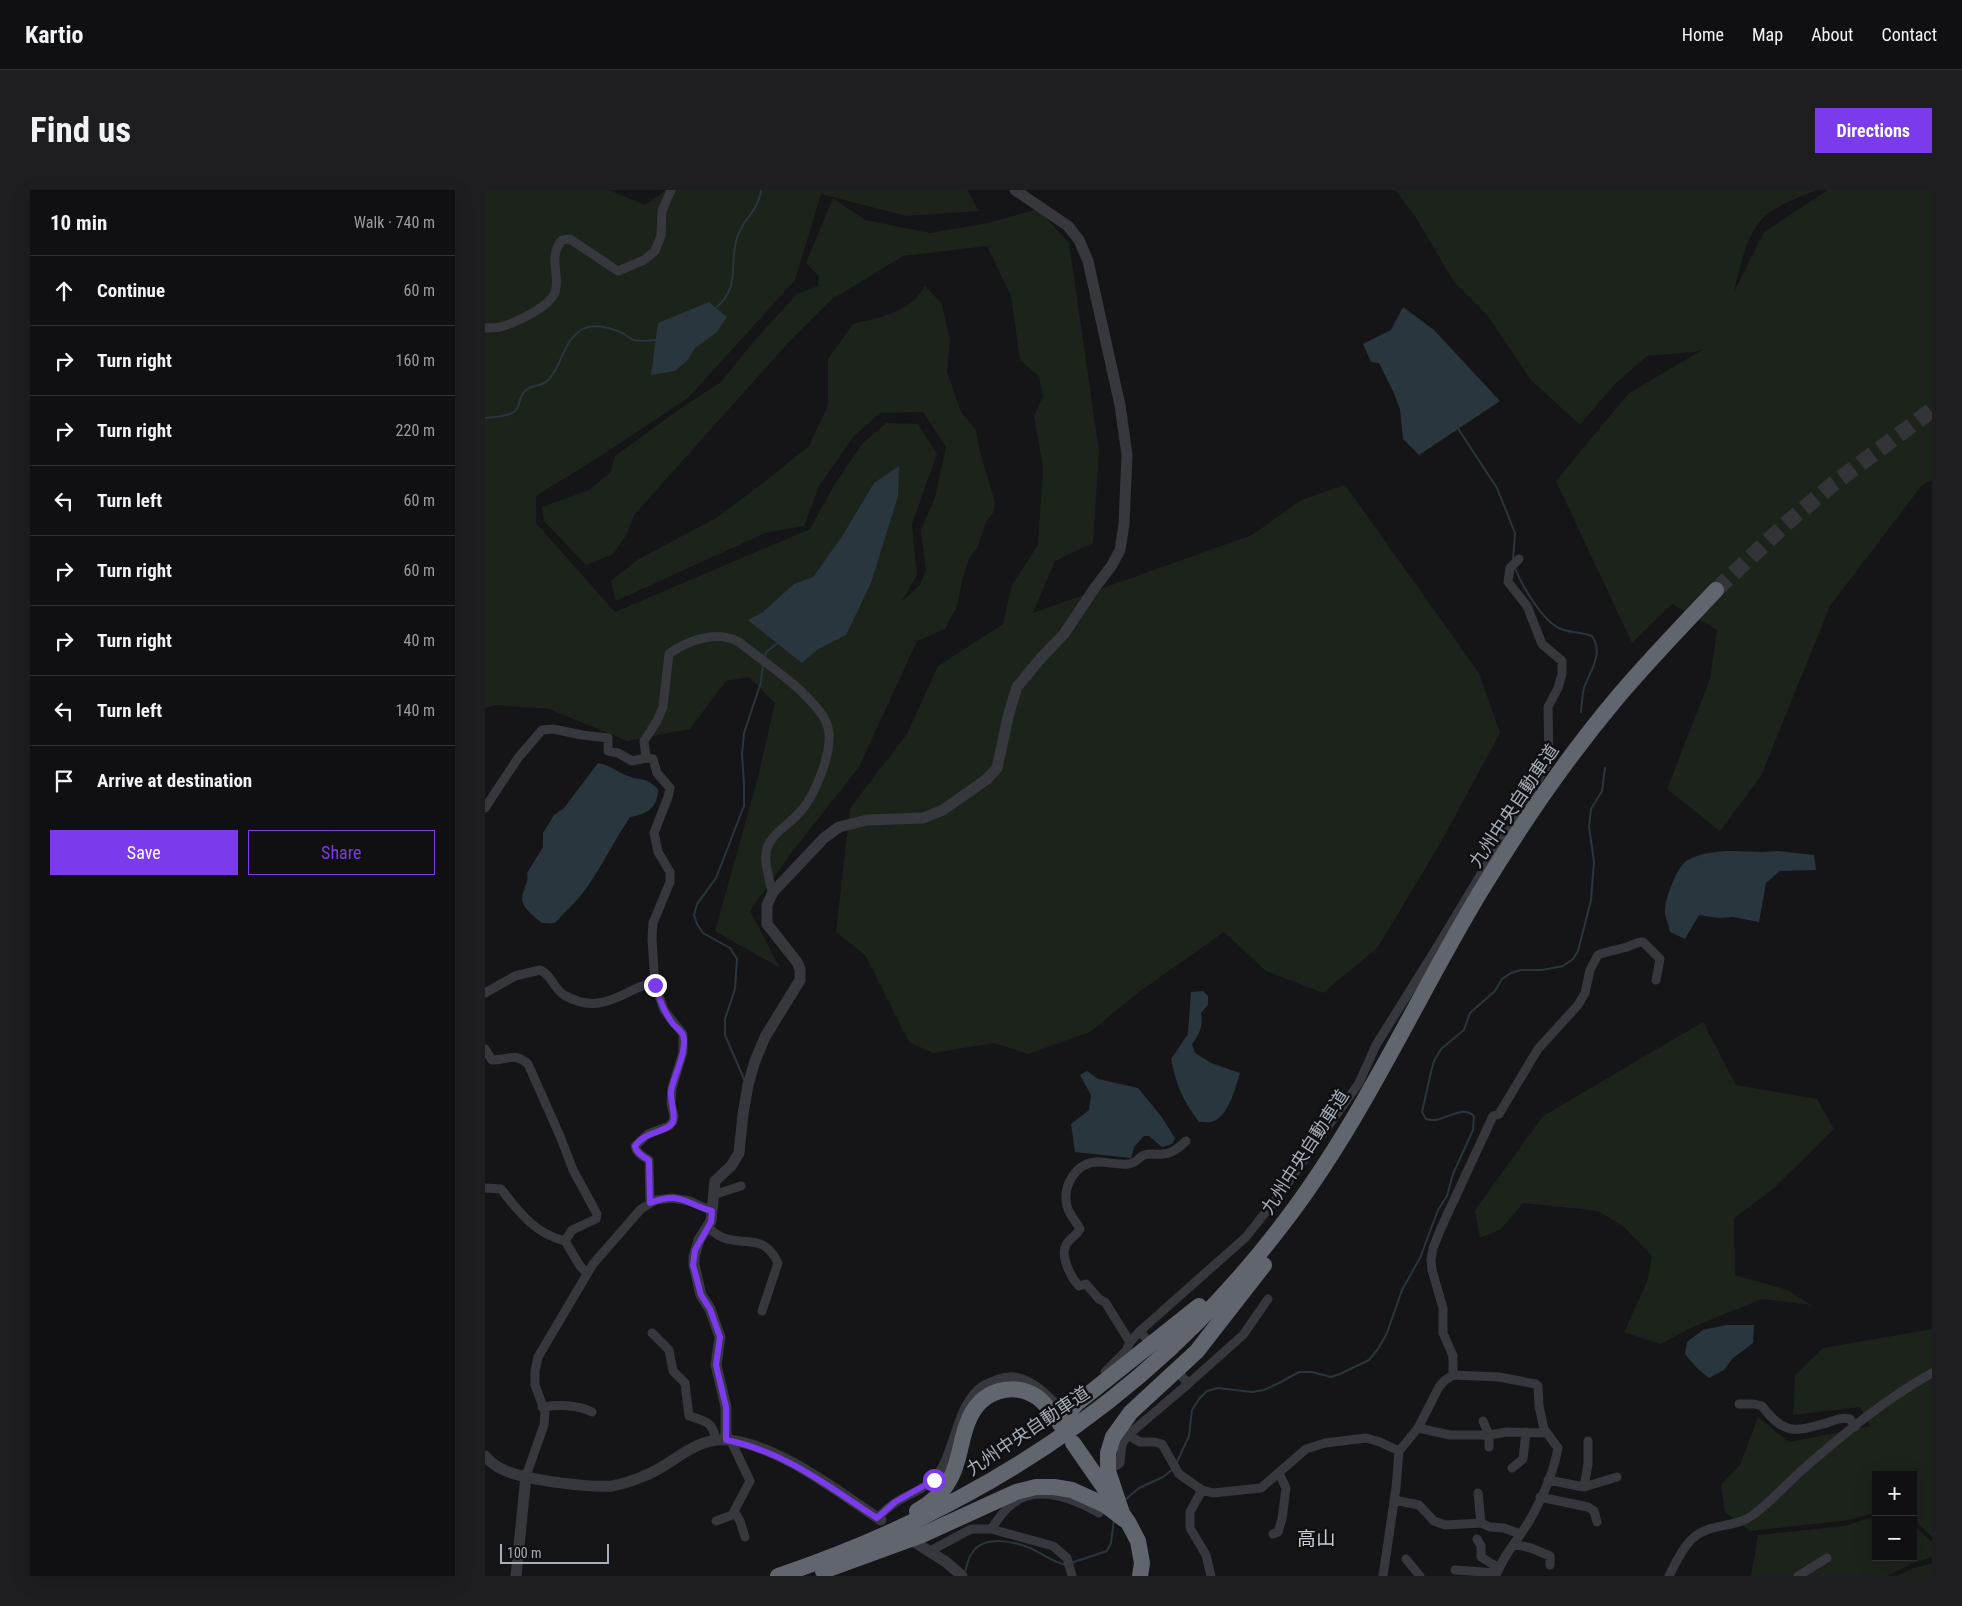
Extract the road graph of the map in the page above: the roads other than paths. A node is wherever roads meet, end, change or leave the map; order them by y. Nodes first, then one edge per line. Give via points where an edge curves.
1 (671, 190) edge
2 (1015, 190) edge
3 (485, 328) edge
4 (1519, 559) dead end
5 (646, 758) junction
6 (485, 808) edge
7 (773, 892) junction
8 (1656, 980) dead end
9 (655, 982) junction
10 (485, 993) edge
11 (485, 1049) edge
12 (1379, 1072) junction
13 (1186, 1141) dead end
14 (1339, 1154) junction
15 (741, 1186) dead end
16 (485, 1188) edge
17 (713, 1195) junction
18 (650, 1203) junction
19 (712, 1211) junction
20 (707, 1227) junction
21 (565, 1241) junction
22 (587, 1273) junction
23 (1268, 1299) dead end
24 (763, 1310) dead end
25 (1140, 1331) junction
26 (652, 1333) dead end
27 (1148, 1341) dead end
28 (1130, 1342) junction
29 (1932, 1373) edge
30 (1180, 1374) dead end
31 (1453, 1376) junction
32 (1188, 1384) junction
33 (1739, 1404) dead end
34 (543, 1407) junction
35 (592, 1412) dead end
36 (1483, 1421) dead end
37 (1855, 1426) junction
38 (1418, 1428) junction
39 (1065, 1432) junction
40 (1526, 1432) junction
41 (1545, 1433) junction
42 (1127, 1435) junction
43 (1489, 1435) junction
44 (724, 1440) junction
45 (1588, 1441) dead end
46 (1489, 1447) dead end
47 (1399, 1451) junction
48 (485, 1456) edge
49 (1116, 1466) dead end
50 (1512, 1468) dead end
51 (1279, 1472) junction
52 (526, 1476) junction
53 (1617, 1477) dead end
54 (1548, 1480) junction
55 (1585, 1487) junction
56 (1202, 1490) junction
57 (1478, 1493) dead end
58 (1541, 1497) junction
59 (1395, 1500) junction
60 (734, 1511) junction
61 (1099, 1513) dead end
62 (879, 1519) joint
63 (1125, 1519) junction
64 (716, 1521) dead end
65 (1597, 1522) dead end
66 (1481, 1523) junction
67 (991, 1529) junction
68 (1273, 1534) dead end
69 (1520, 1534) junction
70 (745, 1537) dead end
71 (1477, 1539) dead end
72 (913, 1541) dead end
73 (1513, 1544) junction
74 (930, 1551) junction
75 (1827, 1558) dead end
76 (1405, 1559) dead end
77 (1550, 1565) dead end
78 (1455, 1570) dead end
79 (1497, 1572) edge
80 (1072, 1574) edge
81 (516, 1576) edge
82 (772, 1576) edge
83 (778, 1576) edge
84 (800, 1576) edge
85 (810, 1576) edge
86 (962, 1576) edge
87 (1140, 1576) edge
88 (1211, 1576) edge
89 (1383, 1576) edge
90 (1420, 1576) edge
91 (1669, 1576) edge
92 (1799, 1576) edge

1 - 3 street via 662,211 661,236 655,251 644,260 618,271 570,239 562,240 555,253 555,291 551,299 514,323
2 - 7 street via 1067,226 1079,240 1088,261 1120,405 1127,454 1120,550 1064,634 1017,687 997,768 987,780 943,810 923,818 867,820 839,827 818,844
4 - 25 street via 1510,568 1508,582 1527,606 1542,644 1562,661 1558,688 1548,707 1549,761 1376,1045 1345,1105 1246,1237
5 - 6 street via 632,761 608,751 608,738 553,728 542,730 518,758
5 - 7 street via 644,741 663,707 669,654 680,646 707,637 730,637 806,696 827,724 828,746 813,793 800,812 776,832 766,850 765,866
5 - 9 street via 653,759 657,773 670,788 655,833 658,852 671,877 653,923
7 - 17 street via 767,905 767,924 797,962 800,980 765,1037 755,1061 748,1085 739,1153 731,1166 717,1178
8 - 31 street via 1660,959 1643,942 1597,955 1578,1005 1538,1049 1499,1114 1493,1116 1441,1228 1431,1260 1443,1308 1443,1333 1453,1356
9 - 10 street via 610,1002 585,1004 557,990 548,975 540,970 506,979
9 - 18 street via 659,1000 683,1034 683,1052 672,1088 673,1122 648,1134 635,1146 635,1150 649,1160
11 - 21 street via 492,1060 511,1056 529,1064 573,1170 595,1209 596,1219 572,1230
12 - 14 highway, 九州中央自動車道 via 1442,957 1518,831 1562,768 1657,653 1718,593 1620,705 1518,842
12 - 39 highway via 1299,1193 1258,1247 1192,1313 1076,1404
12 - 83 highway, 九州中央自動車道 via 1331,1155 1281,1226 1216,1304 1154,1364 1072,1430 1017,1467 911,1524
13 - 28 street via 1178,1149 1143,1156 1133,1164 1095,1162 1079,1167 1066,1196 1067,1208 1080,1229 1066,1245 1064,1254 1069,1269 1079,1286 1086,1284 1105,1302
14 - 63 highway via 1310,1205 1197,1351 1117,1429 1109,1445 1107,1462
14 - 84 highway, 九州中央自動車道 via 1286,1230 1227,1303 1163,1364 1093,1422 1046,1456 948,1513 884,1544
15 - 17 street
16 - 21 street via 501,1189 528,1222
17 - 19 street
18 - 19 street via 679,1198
18 - 22 street via 632,1218
19 - 20 street
20 - 24 street via 723,1238 761,1243 773,1254 778,1263
20 - 44 street via 695,1250 693,1265 701,1295 720,1337 716,1365 726,1407
21 - 22 street
22 - 34 street via 538,1357 535,1385
23 - 32 street via 1243,1335
25 - 27 street
25 - 28 street
26 - 44 street via 669,1350 673,1371 685,1383 689,1416 706,1421
28 - 62 street via 1126,1351 1090,1387 1063,1406 1058,1406 1046,1393 1021,1377 1003,1378 984,1385 960,1420 947,1460 934,1480 895,1502
29 - 37 street
30 - 32 street
31 - 38 street via 1439,1387
31 - 41 street via 1499,1377 1536,1384
32 - 42 street
33 - 37 street via 1762,1406 1781,1427 1791,1429 1842,1418 1850,1419
34 - 35 street via 567,1405
34 - 52 street via 544,1425
36 - 43 street
37 - 91 street via 1752,1516 1739,1524 1707,1529 1690,1540
38 - 43 street via 1450,1435
38 - 47 street
39 - 63 highway
39 - 82 highway via 1038,1398 1025,1391 998,1391 985,1397 969,1418 956,1467 937,1497 899,1520
40 - 41 street
40 - 43 street
40 - 50 street via 1523,1458
41 - 54 street via 1558,1448
42 - 49 street via 1122,1444 1120,1463
42 - 56 street via 1140,1442 1158,1442 1179,1474
43 - 46 street
44 - 52 street via 698,1444 646,1475 612,1486 580,1485
44 - 60 street via 750,1481
44 - 62 street via 748,1444 777,1455
45 - 55 street
47 - 51 street via 1366,1438 1325,1443 1306,1449
47 - 59 street
48 - 52 street via 506,1471
51 - 56 street via 1261,1488 1213,1493
51 - 68 street via 1286,1488 1282,1519 1278,1532
52 - 81 street
53 - 55 street
54 - 55 street
54 - 58 street
56 - 88 street via 1190,1512 1190,1528 1206,1555
57 - 66 street
58 - 65 street via 1588,1507 1594,1511
58 - 69 street
59 - 66 street via 1419,1505 1434,1520 1445,1525
59 - 89 street
60 - 64 street via 732,1515
60 - 70 street
61 - 67 street via 1059,1496 1035,1494 1011,1505
63 - 85 highway via 1105,1505 1072,1490 1036,1487 1016,1492 922,1535
63 - 87 highway via 1138,1541 1142,1563
66 - 69 street
67 - 74 street via 971,1529
67 - 80 street via 1053,1546 1067,1558
69 - 73 street
71 - 79 street via 1481,1557
72 - 74 street
73 - 77 street via 1550,1556
73 - 79 street
74 - 86 street
75 - 92 street
76 - 90 street
78 - 79 street

